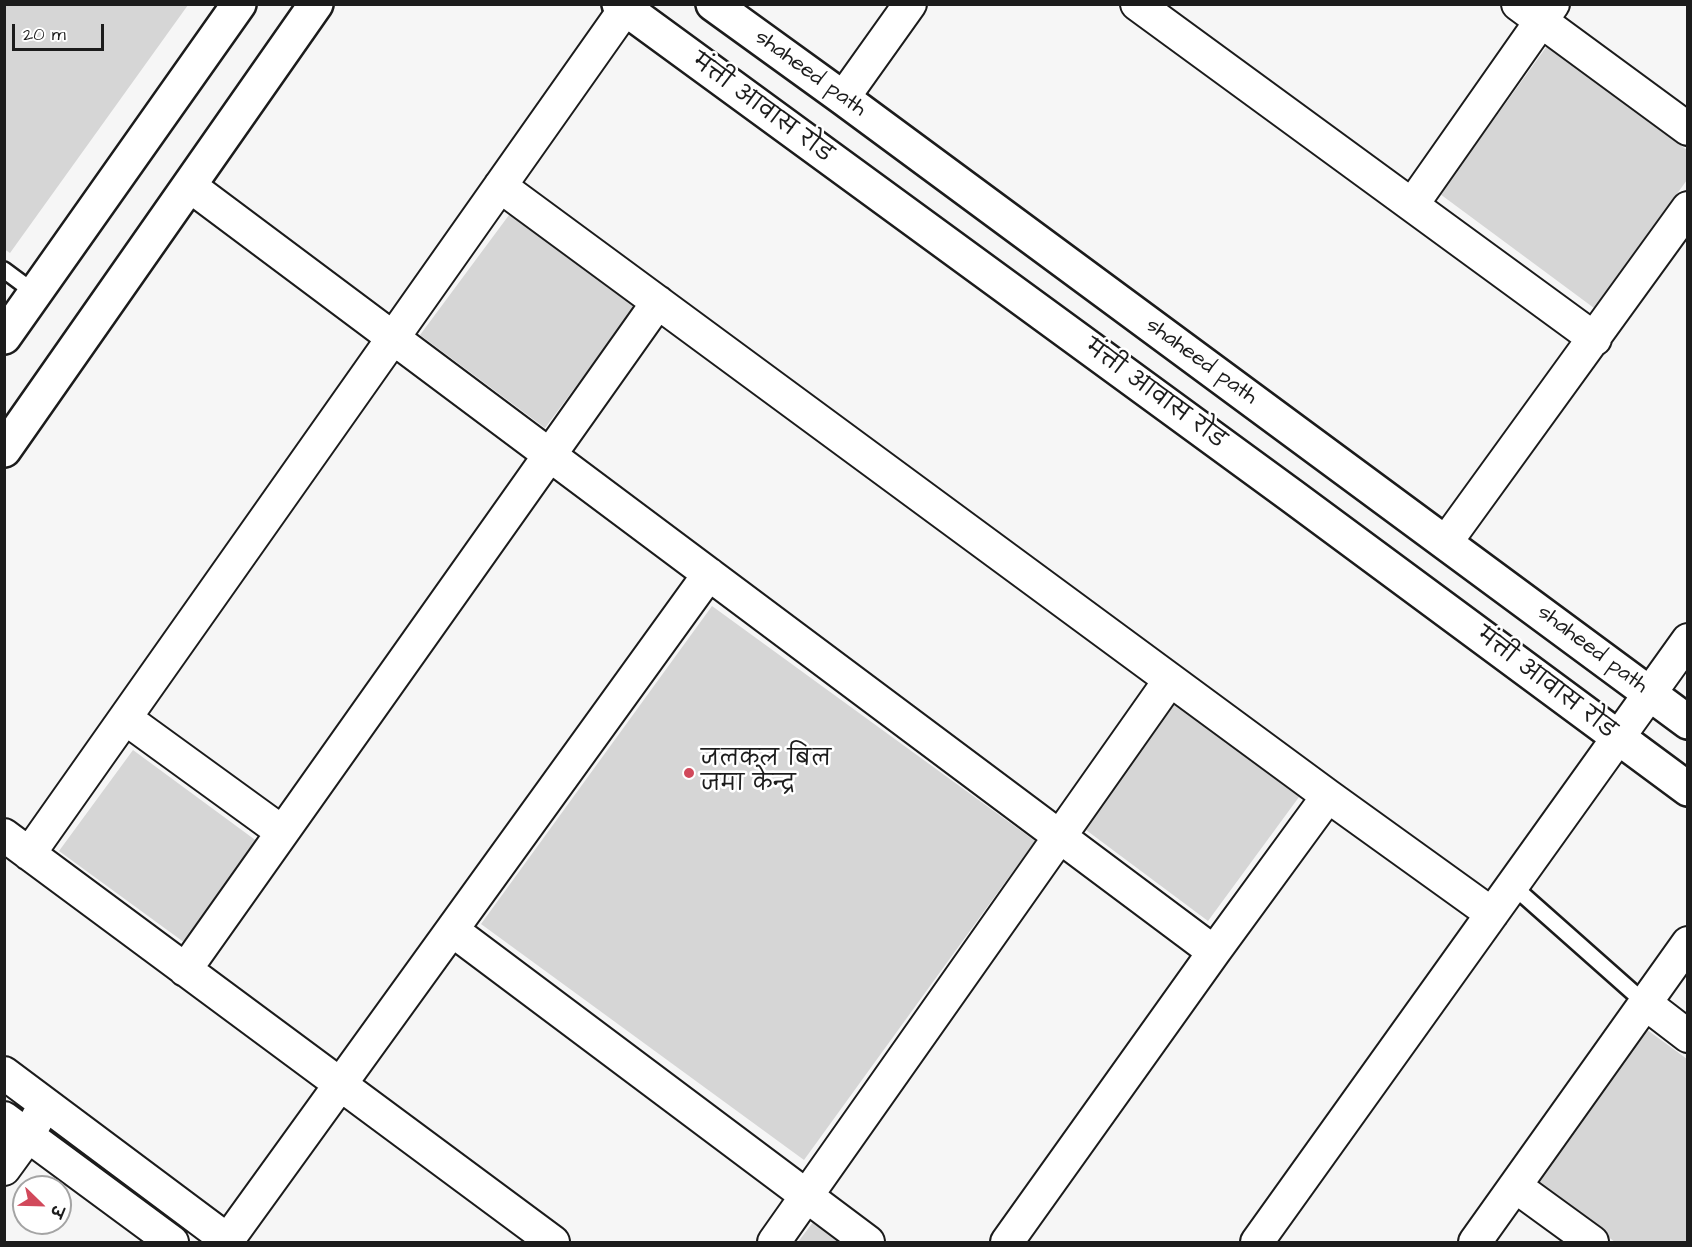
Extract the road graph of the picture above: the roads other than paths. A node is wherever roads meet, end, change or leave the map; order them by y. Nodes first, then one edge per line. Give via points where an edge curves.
1 (239, 4) edge
2 (316, 4) edge
3 (713, 4) edge
4 (910, 4) edge
5 (1137, 4) edge
6 (622, 7) edge
7 (1537, 10) edge
8 (843, 98) junction
9 (1688, 129) edge
10 (190, 186) junction
11 (501, 186) junction
12 (1412, 205) junction
13 (1688, 208) edge
14 (4, 270) edge
15 (35, 293) junction
16 (658, 302) junction
17 (4, 337) edge
18 (393, 338) junction
19 (1595, 339) junction
20 (4, 450) edge
21 (549, 455) junction
22 (1446, 542) junction
23 (709, 574) junction
24 (1688, 640) edge
25 (1170, 680) junction
26 (1650, 693) junction
27 (125, 718) junction
28 (1688, 722) edge
29 (1618, 738) junction
30 (1688, 789) edge
31 (1328, 796) junction
32 (282, 832) junction
33 (4, 836) edge
34 (1059, 836) junction
35 (29, 854) junction
36 (1513, 886) junction
37 (1492, 914) junction
38 (452, 930) junction
39 (1688, 943) edge
40 (1214, 952) junction
41 (185, 970) junction
42 (1645, 1003) junction
43 (1688, 1036) edge
44 (4, 1074) edge
45 (340, 1085) junction
46 (45, 1104) junction
47 (16, 1127) edge
48 (4, 1169) edge
49 (1515, 1186) junction
50 (806, 1196) junction
51 (172, 1242) edge
52 (229, 1242) edge
53 (553, 1242) edge
54 (774, 1242) edge
55 (868, 1242) edge
56 (1007, 1242) edge
57 (1257, 1242) edge
58 (1475, 1242) edge
59 (1592, 1242) edge

1 - 15 street
2 - 10 street
3 - 8 street, shaheed path
4 - 8 street
5 - 12 street
6 - 11 street
6 - 29 street, मंत्ती आवास रोड
7 - 9 street
7 - 12 street
8 - 22 street, shaheed path
10 - 18 street
10 - 20 street
11 - 16 street
11 - 18 street
12 - 19 street
13 - 19 street
14 - 15 lane
15 - 17 street
16 - 21 street
16 - 25 street
18 - 21 street
18 - 27 street
19 - 22 street
21 - 23 street
21 - 32 street
22 - 26 street, shaheed path
23 - 34 street
23 - 38 street
24 - 26 street
25 - 31 street
25 - 34 street
26 - 28 street, shaheed path
26 - 29 street
27 - 32 street
27 - 35 street
29 - 30 street, मंत्ती आवास रोड
29 - 36 street
31 - 37 street
31 - 40 street
32 - 41 street
33 - 35 street
34 - 40 street
34 - 50 street
35 - 41 street
36 - 37 street
36 - 42 lane
37 - 57 street
38 - 45 street
38 - 50 street
39 - 42 street
40 - 56 street
41 - 45 street
42 - 43 street
42 - 49 street
44 - 46 street
45 - 52 street
45 - 53 street
46 - 47 street
46 - 52 street
47 - 48 street
47 - 51 street
49 - 58 street
49 - 59 street
50 - 54 street
50 - 55 street

